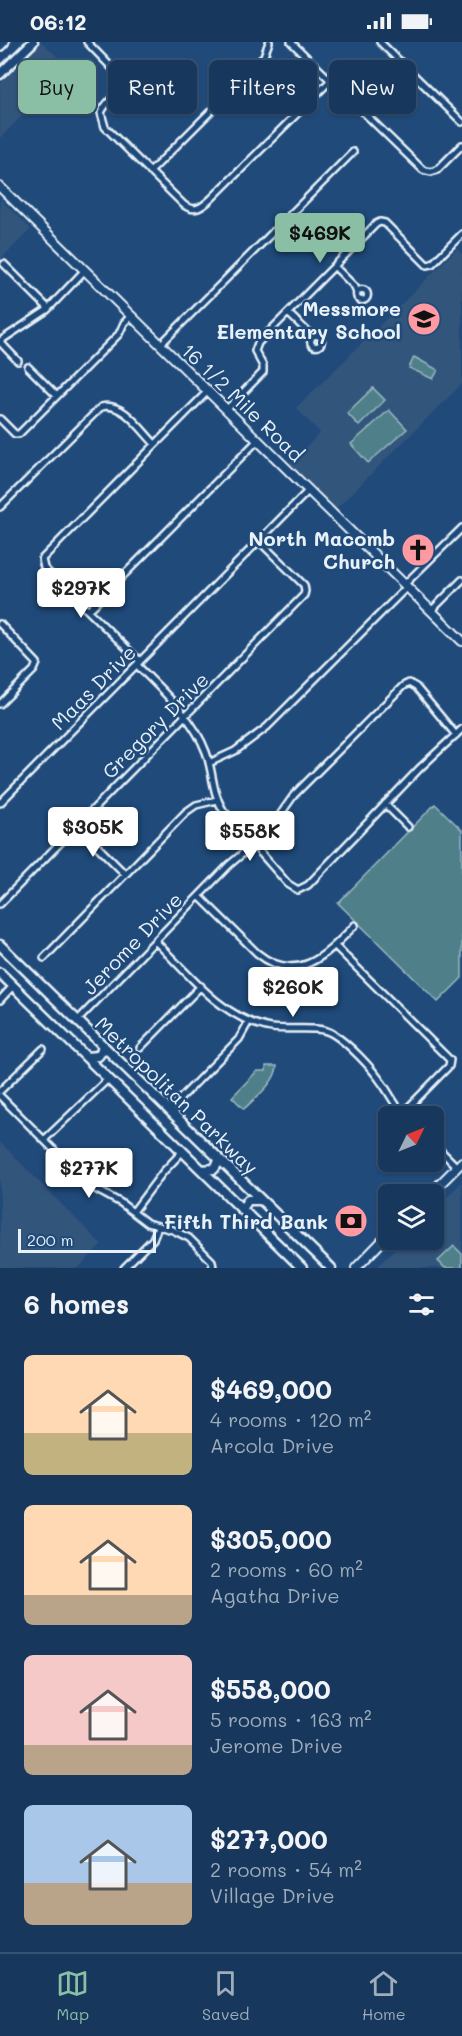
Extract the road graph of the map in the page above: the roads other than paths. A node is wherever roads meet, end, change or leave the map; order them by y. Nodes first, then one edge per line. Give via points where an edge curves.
1 (4, 42) edge
2 (33, 42) edge
3 (87, 42) edge
4 (269, 42) edge
5 (291, 42) edge
6 (380, 42) edge
7 (0, 46) edge
8 (0, 74) edge
9 (329, 80) edge
10 (329, 82) edge
11 (364, 114) edge
12 (462, 122) edge
13 (462, 145) edge
14 (353, 152) dead end
15 (150, 172) junction
16 (0, 187) edge
17 (462, 234) edge
18 (4, 264) dead end
19 (334, 266) junction
20 (85, 270) junction
21 (359, 292) dead end
22 (48, 308) junction
23 (288, 313) junction
24 (131, 316) junction
25 (313, 338) dead end
26 (0, 342) edge
27 (160, 345) junction
28 (18, 361) dead end
29 (28, 367) dead end
30 (208, 391) junction
31 (57, 396) junction
32 (227, 409) junction
33 (0, 419) edge
34 (258, 440) junction
35 (155, 444) junction
36 (309, 490) junction
37 (0, 507) edge
38 (462, 528) edge
39 (258, 541) junction
40 (462, 580) edge
41 (406, 585) junction
42 (89, 610) junction
43 (431, 611) junction
44 (0, 624) edge
45 (462, 641) edge
46 (138, 663) junction
47 (0, 704) edge
48 (185, 716) junction
49 (462, 729) edge
50 (456, 735) junction
51 (209, 763) junction
52 (217, 800) junction
53 (0, 803) edge
54 (385, 804) junction
55 (77, 826) junction
56 (408, 827) dead end
57 (253, 844) junction
58 (126, 874) junction
59 (199, 896) junction
60 (0, 904) edge
61 (356, 925) dead end
62 (156, 941) junction
63 (0, 945) edge
64 (335, 946) junction
65 (44, 958) dead end
66 (0, 974) edge
67 (13, 986) junction
68 (201, 986) junction
69 (0, 999) edge
70 (77, 1021) junction
71 (249, 1021) junction
72 (103, 1046) junction
73 (140, 1048) dead end
74 (43, 1049) dead end
75 (85, 1056) junction
76 (108, 1079) junction
77 (0, 1090) edge
78 (0, 1096) edge
79 (398, 1106) edge
80 (412, 1106) edge
81 (169, 1110) junction
82 (44, 1140) junction
83 (183, 1151) junction
84 (444, 1152) edge
85 (220, 1160) junction
86 (459, 1164) edge
87 (202, 1170) junction
88 (440, 1184) edge
89 (261, 1200) junction
90 (242, 1209) junction
91 (133, 1212) junction
92 (158, 1227) junction
93 (378, 1245) edge
94 (213, 1267) edge
95 (124, 1268) edge
96 (302, 1268) edge
97 (331, 1268) edge
98 (356, 1268) edge

1 - 7 main road
2 - 8 main road
3 - 15 street via 121,80 119,90 102,110 102,122
4 - 15 street via 254,68
5 - 9 street
6 - 12 street
10 - 15 street via 201,207 193,210 184,206
11 - 13 street via 427,172 437,170
14 - 27 street
16 - 20 street, 16 1/2 Mile Road
17 - 19 street via 427,265 380,222
18 - 22 street
19 - 21 street
19 - 23 street
20 - 22 street
20 - 24 street, 16 1/2 Mile Road
22 - 26 street
23 - 25 street
23 - 32 street via 256,346 263,372
24 - 27 street, 16 1/2 Mile Road
24 - 31 street via 119,334
26 - 28 street
27 - 30 street, 16 1/2 Mile Road
29 - 31 street
30 - 32 street, 16 1/2 Mile Road
30 - 35 street
31 - 33 street via 17,434
32 - 34 street, 16 1/2 Mile Road
34 - 36 street, 16 1/2 Mile Road
34 - 42 street
35 - 37 street via 120,409 101,407
35 - 42 street via 45,555 44,568
36 - 39 street, Maas Drive
36 - 41 street, 16 1/2 Mile Road
38 - 41 street
39 - 46 street, Maas Drive
39 - 48 street, Gregory Drive via 300,581 305,591
40 - 43 street
41 - 43 street, 16 1/2 Mile Road
41 - 51 street via 267,727 235,751
42 - 46 street
43 - 45 street, 16 1/2 Mile Road
44 - 47 street via 37,663
46 - 48 street
46 - 53 street, Maas Drive
48 - 51 street
48 - 55 street, Gregory Drive
49 - 50 street
50 - 54 street
50 - 57 street, Jerome Drive via 416,687 410,683 403,686 294,795 271,829
51 - 52 street
52 - 57 street
52 - 58 street via 186,812
54 - 56 street
54 - 57 street via 308,885 298,890
55 - 58 street
55 - 60 street, Gregory Drive
57 - 59 street, Jerome Drive
58 - 65 street
59 - 62 street, Jerome Drive
59 - 64 street via 257,953 274,963 291,967 308,964
61 - 64 street
62 - 68 street
62 - 70 street, Jerome Drive
63 - 70 main road, Metropolitan Parkway
64 - 80 street via 451,1062
66 - 67 main road, Metropolitan Parkway
67 - 69 street
67 - 75 main road, Metropolitan Parkway
68 - 71 street via 223,1006
68 - 73 street
70 - 72 main road, Metropolitan Parkway
71 - 79 street via 278,1029 330,1032 378,1078
71 - 81 street via 239,1039
72 - 75 main road via 98,1056
72 - 81 main road, Metropolitan Parkway
74 - 77 street
75 - 76 main road, Metropolitan Parkway
76 - 82 street
76 - 83 main road, Metropolitan Parkway
78 - 82 street
81 - 85 main road, Metropolitan Parkway
82 - 91 street via 90,1186
83 - 87 main road, Metropolitan Parkway
83 - 91 street
84 - 86 street
85 - 87 main road via 214,1169
85 - 89 main road, Metropolitan Parkway
86 - 88 street
87 - 90 main road, Metropolitan Parkway
89 - 90 main road via 248,1200
89 - 97 main road, Metropolitan Parkway
90 - 96 main road, Metropolitan Parkway
91 - 92 street
92 - 94 street via 189,1238
92 - 95 street via 153,1239
93 - 98 street

